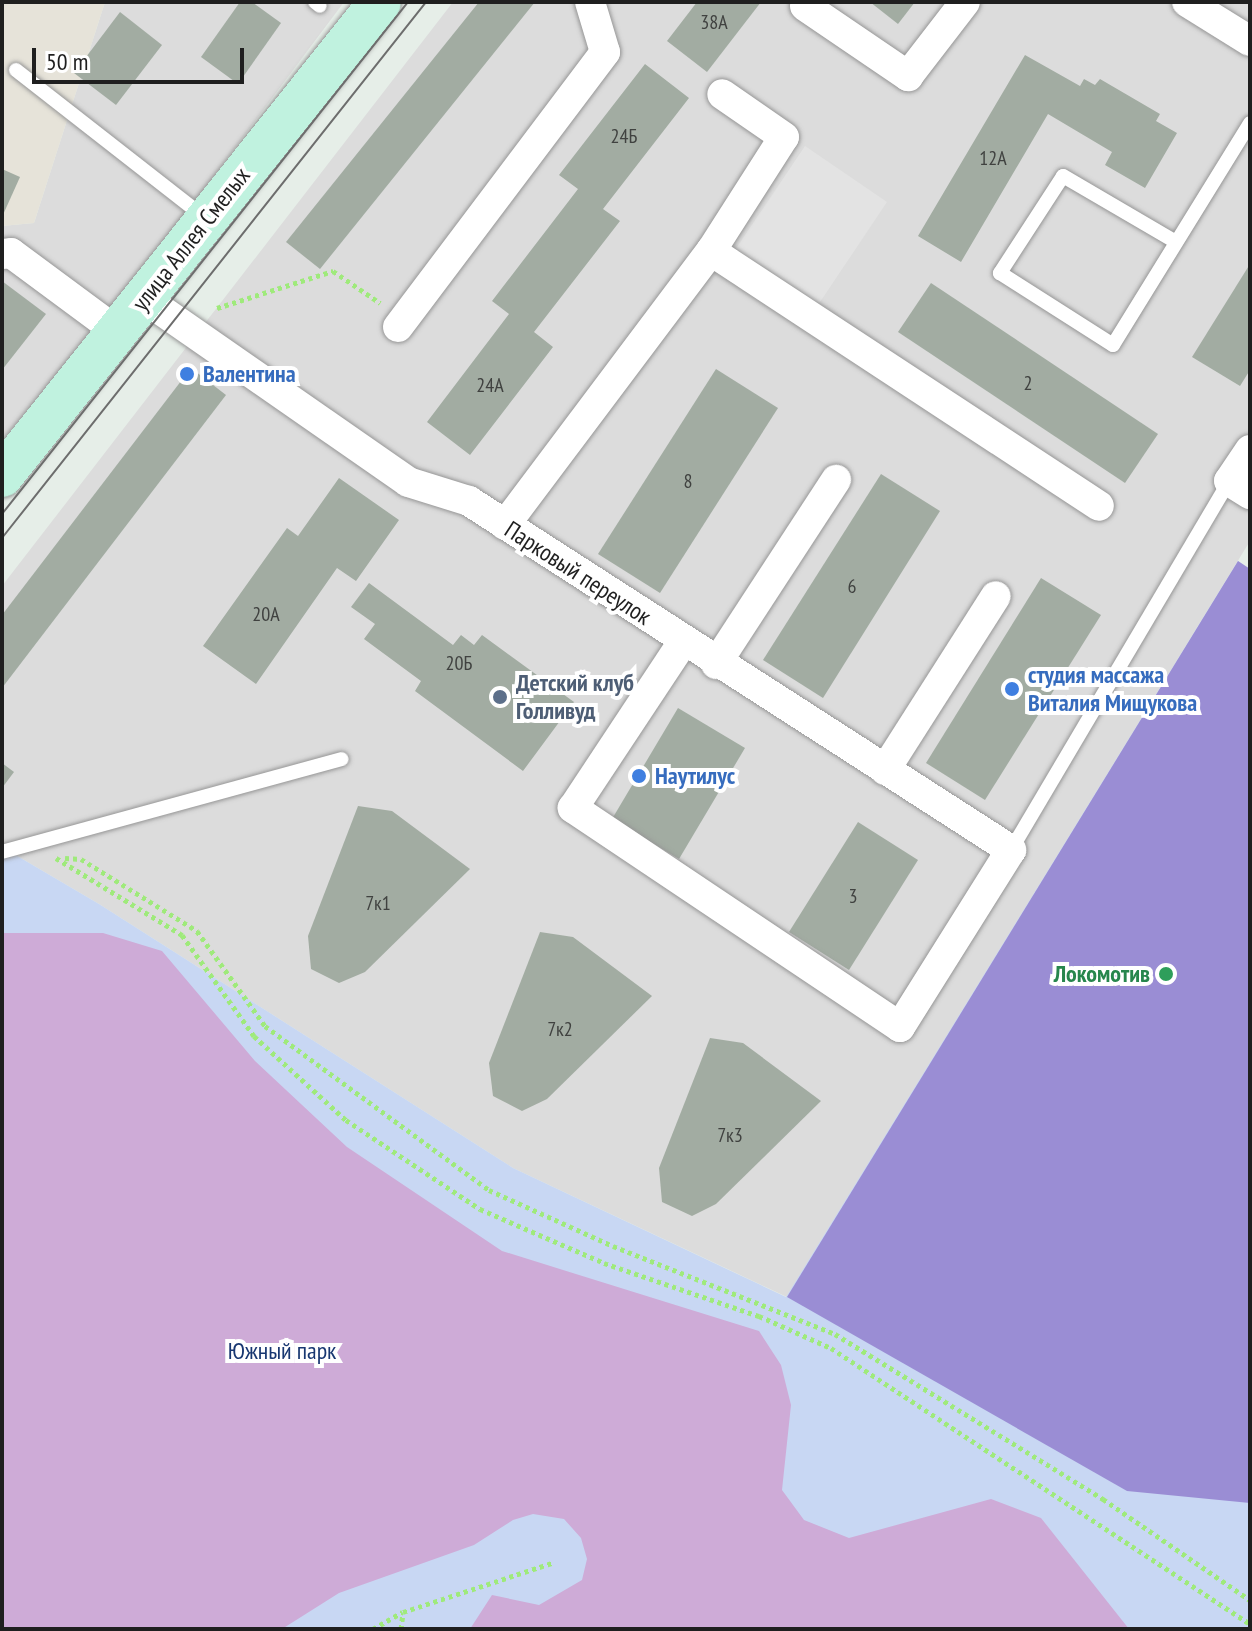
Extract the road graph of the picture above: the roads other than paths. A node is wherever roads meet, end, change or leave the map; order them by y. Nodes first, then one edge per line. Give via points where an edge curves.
1 (380, 2) edge
2 (590, 2) edge
3 (965, 2) edge
4 (1187, 2) edge
5 (805, 6) dead end
6 (1250, 41) edge
7 (16, 70) dead end
8 (722, 94) dead end
9 (1250, 123) edge
10 (207, 220) junction
11 (1176, 242) junction
12 (711, 251) junction
13 (2, 254) edge
14 (145, 299) junction
15 (401, 323) road end
16 (119, 333) junction
17 (1250, 450) edge
18 (2, 476) edge
19 (836, 480) dead end
20 (1239, 488) edge
21 (1099, 506) dead end
22 (505, 525) junction
23 (996, 596) dead end
24 (683, 642) junction
25 (716, 664) junction
26 (342, 759) dead end
27 (885, 770) junction
28 (1011, 850) junction
29 (2, 852) edge

1 - 10 main road, улица Аллея Смелых
2 - 15 street via 605,52
3 - 5 street via 908,76
4 - 6 street
7 - 10 lane
8 - 12 street via 784,137
9 - 11 lane
10 - 14 main road, улица Аллея Смелых
11 - 11 lane via 1113,345 1000,273 1063,176
12 - 21 street
12 - 22 street
13 - 16 street via 11,253
14 - 16 main road, улица Аллея Смелых
14 - 22 street, Парковый переулок via 408,482 469,501
16 - 18 main road, улица Аллея Смелых
17 - 20 street
19 - 25 street
20 - 28 lane
22 - 24 street, Парковый переулок
23 - 27 street
24 - 25 street, Парковый переулок
24 - 28 street via 573,808 900,1027
25 - 27 street, Парковый переулок
26 - 29 lane
27 - 28 street, Парковый переулок

